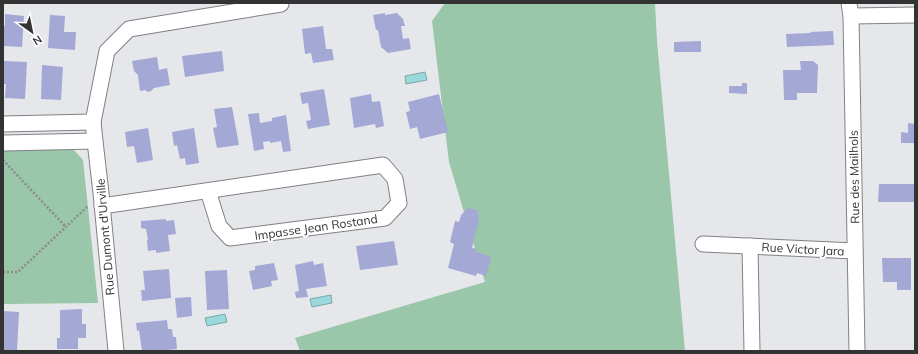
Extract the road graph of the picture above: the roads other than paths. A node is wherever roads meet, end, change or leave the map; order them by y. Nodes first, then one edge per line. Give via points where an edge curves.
1 (281, 4) dead end
2 (850, 10) edge
3 (915, 16) edge
4 (93, 122) junction
5 (3, 124) edge
6 (94, 141) junction
7 (3, 143) edge
8 (208, 191) junction
9 (102, 199) junction
10 (702, 244) dead end
11 (750, 246) junction
12 (855, 251) junction
13 (116, 351) edge
14 (752, 351) edge
15 (857, 351) edge

1 - 4 street, Rue Dumont d'Urville via 129,29 108,51
2 - 3 street
2 - 12 street, Rue des Mailhols
4 - 5 street
4 - 6 street, Rue Dumont d'Urville
6 - 7 street
6 - 9 street, Rue Dumont d'Urville
8 - 8 street, Impasse Jean Rostand via 219,226 230,238 385,218 398,203 395,179 383,165
8 - 9 street, Impasse Jean Rostand
9 - 13 street, Rue Dumont d'Urville
10 - 11 street, Rue Victor Jara
11 - 12 street, Rue Victor Jara
11 - 14 street, Rue Victor Jara
12 - 15 street, Rue des Mailhols

